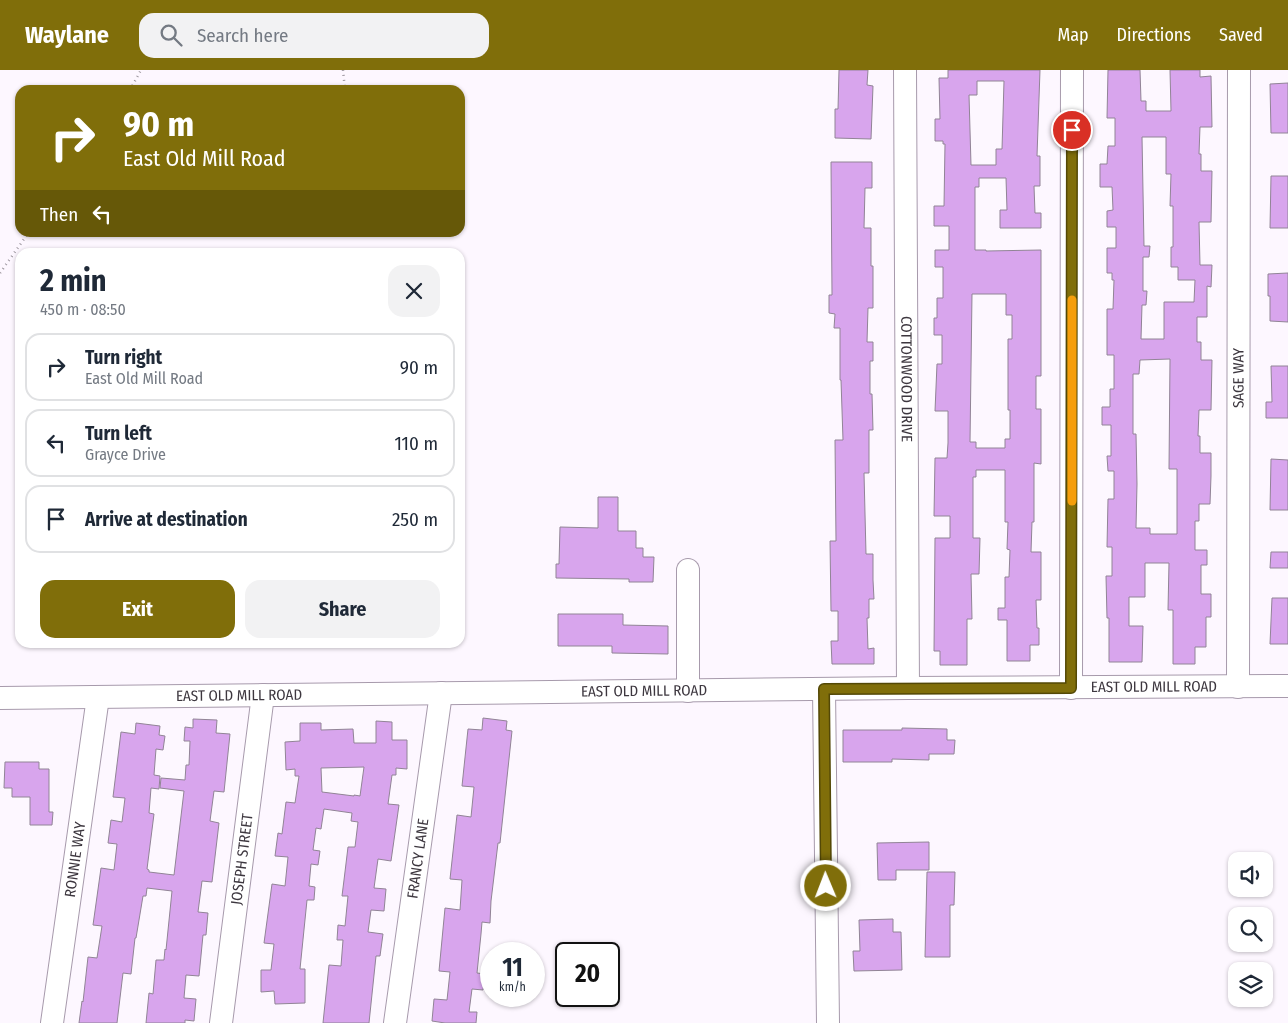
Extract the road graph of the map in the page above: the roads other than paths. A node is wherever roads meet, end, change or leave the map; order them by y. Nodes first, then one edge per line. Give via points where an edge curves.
1 (906, 70) edge
2 (1072, 70) edge
3 (1239, 70) edge
4 (688, 570) dead end
5 (1288, 686) edge
6 (1238, 687) junction
7 (908, 688) junction
8 (1071, 688) junction
9 (824, 689) junction
10 (688, 691) junction
11 (441, 694) junction
12 (264, 696) junction
13 (98, 697) junction
14 (0, 698) edge
15 (52, 1023) edge
16 (221, 1023) edge
17 (395, 1023) edge
18 (828, 1023) edge

1 - 7 street, COTTONWOOD DRIVE
2 - 8 street
3 - 6 street, SAGE WAY
4 - 10 street
5 - 6 street, EAST OLD MILL ROAD
6 - 8 street, EAST OLD MILL ROAD
7 - 8 street, EAST OLD MILL ROAD
7 - 9 street, EAST OLD MILL ROAD
9 - 10 street, EAST OLD MILL ROAD
9 - 18 street
10 - 11 street, EAST OLD MILL ROAD
11 - 12 street, EAST OLD MILL ROAD
11 - 17 street, FRANCY LANE
12 - 13 street, EAST OLD MILL ROAD
12 - 16 street, JOSEPH STREET
13 - 14 street, EAST OLD MILL ROAD
13 - 15 street, RONNIE WAY

